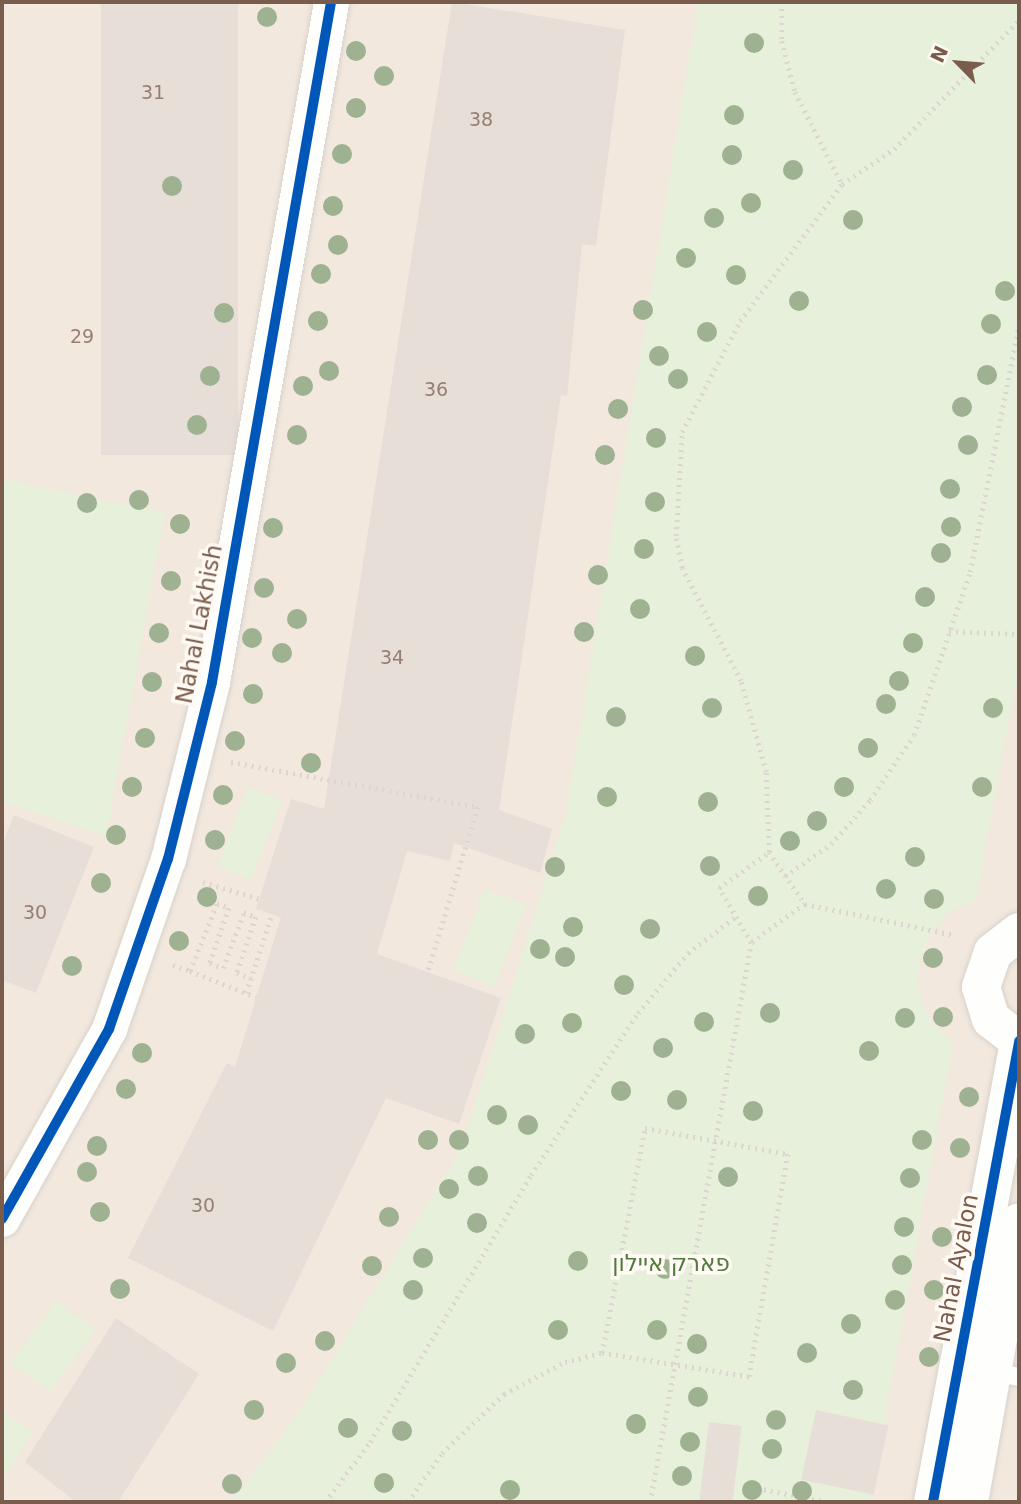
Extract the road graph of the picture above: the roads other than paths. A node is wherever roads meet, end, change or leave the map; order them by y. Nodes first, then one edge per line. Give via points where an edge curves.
1 (331, 2) edge
2 (1019, 932) edge
3 (1019, 1041) edge
4 (2, 1219) edge
5 (1019, 1222) edge
6 (1005, 1375) edge
7 (933, 1502) edge
8 (969, 1502) edge

1 - 4 street, Nahal Lakhish via 212,682 164,870 109,1030
2 - 3 street via 993,952 981,987 991,1018
3 - 7 street, Nahal Ayalon
5 - 6 street
6 - 8 street

